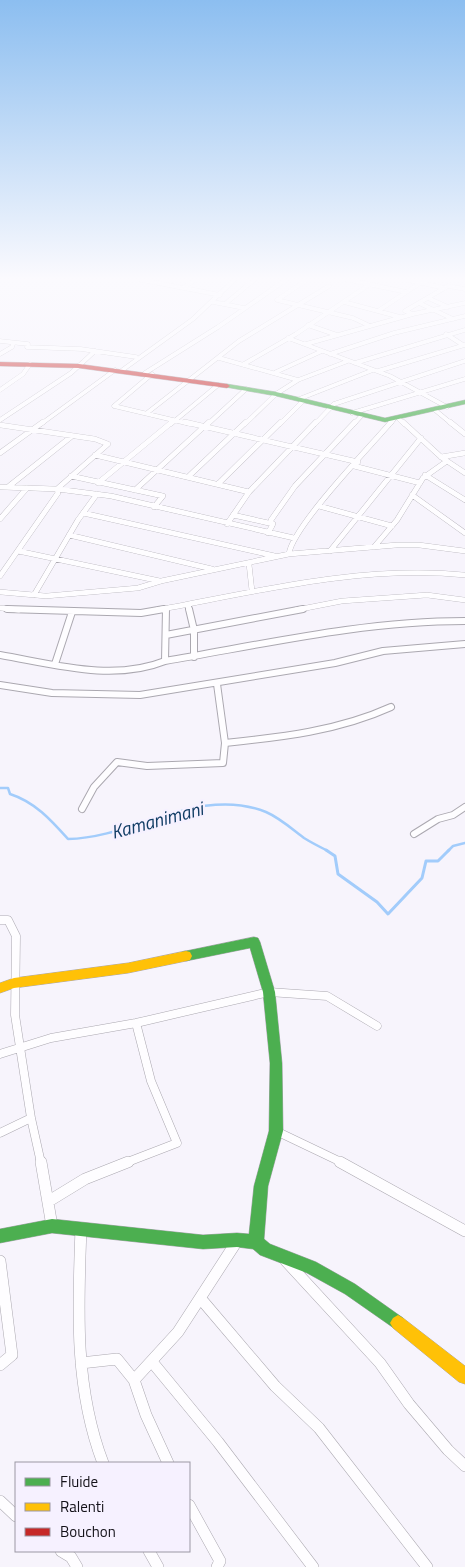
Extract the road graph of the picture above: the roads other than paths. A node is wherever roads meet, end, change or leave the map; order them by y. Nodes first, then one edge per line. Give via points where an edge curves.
1 (94, 352) edge
2 (103, 352) edge
3 (144, 352) edge
4 (180, 352) edge
5 (226, 352) edge
6 (264, 352) edge
7 (320, 352) edge
8 (325, 352) edge
9 (336, 352) edge
10 (388, 352) edge
11 (441, 352) edge
12 (330, 354) junction
13 (136, 357) junction
14 (219, 358) junction
15 (348, 360) junction
16 (465, 361) edge
17 (354, 363) junction
18 (0, 364) edge
19 (30, 364) junction
20 (244, 364) junction
21 (79, 366) junction
22 (118, 370) junction
23 (373, 370) junction
24 (276, 372) junction
25 (378, 372) junction
26 (149, 374) junction
27 (465, 379) edge
28 (190, 380) junction
29 (298, 380) junction
30 (402, 381) junction
31 (218, 385) junction
32 (246, 389) junction
33 (0, 390) edge
34 (425, 392) junction
35 (276, 394) junction
36 (303, 401) junction
37 (465, 403) edge
38 (447, 407) junction
39 (330, 408) junction
40 (435, 410) junction
41 (147, 413) junction
42 (357, 414) junction
43 (396, 418) junction
44 (0, 420) edge
45 (175, 420) junction
46 (0, 425) edge
47 (203, 427) junction
48 (32, 430) junction
49 (233, 433) junction
50 (465, 434) edge
51 (72, 436) junction
52 (421, 438) junction
53 (262, 440) junction
54 (293, 447) junction
55 (465, 452) edge
56 (0, 453) edge
57 (324, 454) junction
58 (95, 455) junction
59 (441, 457) junction
60 (125, 461) junction
61 (447, 461) junction
62 (356, 464) junction
63 (157, 470) junction
64 (465, 473) edge
65 (389, 475) junction
66 (425, 475) junction
67 (71, 476) junction
68 (189, 476) junction
69 (420, 482) junction
70 (98, 483) junction
71 (218, 484) junction
72 (0, 487) edge
73 (8, 487) junction
74 (27, 488) junction
75 (57, 489) junction
76 (135, 490) junction
77 (249, 492) junction
78 (97, 494) junction
79 (412, 495) junction
80 (465, 500) edge
81 (319, 506) junction
82 (154, 507) junction
83 (83, 513) junction
84 (233, 515) junction
85 (356, 516) junction
86 (0, 519) edge
87 (227, 524) junction
88 (272, 524) junction
89 (392, 526) junction
90 (268, 533) junction
91 (465, 533) edge
92 (69, 535) junction
93 (294, 538) junction
94 (374, 548) junction
95 (18, 551) junction
96 (330, 551) junction
97 (465, 551) edge
98 (289, 554) junction
99 (275, 556) junction
100 (56, 557) junction
101 (250, 564) junction
102 (215, 570) junction
103 (465, 575) edge
104 (0, 576) edge
105 (161, 581) junction
106 (252, 591) junction
107 (0, 592) edge
108 (34, 596) junction
109 (465, 600) edge
110 (188, 604) junction
111 (0, 608) edge
112 (166, 608) junction
113 (72, 612) junction
114 (465, 620) edge
115 (194, 630) junction
116 (166, 635) junction
117 (465, 644) edge
118 (0, 655) edge
119 (194, 657) junction
120 (165, 661) junction
121 (55, 664) junction
122 (217, 684) junction
123 (0, 685) edge
124 (391, 707) dead end
125 (225, 743) junction
126 (465, 807) edge
127 (82, 809) dead end
128 (414, 834) dead end
129 (0, 920) edge
130 (14, 983) junction
131 (0, 988) edge
132 (269, 992) junction
133 (136, 1023) junction
134 (377, 1026) dead end
135 (22, 1046) junction
136 (0, 1054) edge
137 (32, 1118) junction
138 (276, 1131) junction
139 (0, 1133) edge
140 (49, 1201) junction
141 (52, 1226) junction
142 (81, 1227) junction
143 (465, 1231) edge
144 (0, 1236) edge
145 (237, 1240) junction
146 (256, 1242) junction
147 (282, 1257) junction
148 (0, 1261) edge
149 (201, 1299) junction
150 (81, 1363) junction
151 (153, 1363) junction
152 (0, 1365) edge
153 (465, 1376) edge
154 (134, 1380) junction
155 (103, 1462) edge
156 (168, 1462) edge
157 (465, 1466) edge
158 (0, 1501) edge
159 (190, 1506) edge
160 (15, 1515) edge
161 (63, 1552) edge
162 (150, 1552) edge
163 (76, 1567) edge
164 (158, 1567) edge
165 (217, 1567) edge
166 (313, 1567) edge
167 (427, 1567) edge

1 - 21 street
2 - 13 street
3 - 13 street
4 - 26 street
5 - 14 street
6 - 20 street
7 - 24 street
8 - 12 street
9 - 12 street
10 - 17 street
11 - 25 street
12 - 15 street
13 - 22 street
14 - 20 street
14 - 28 street
15 - 17 street
15 - 29 street
16 - 30 street
17 - 23 street
18 - 19 street
19 - 21 street
19 - 33 street via 23,374
20 - 24 street
21 - 22 street
21 - 44 street
22 - 26 street
22 - 48 street
23 - 25 street
23 - 36 street via 299,399
24 - 29 street
25 - 30 street
26 - 28 street
26 - 41 street via 114,406
27 - 34 street
28 - 31 street
28 - 41 street
29 - 35 street
30 - 34 street
30 - 39 street via 350,397
31 - 32 street
31 - 45 street
32 - 35 street
32 - 47 street
34 - 38 street
34 - 42 street
35 - 36 street
35 - 49 street
36 - 39 street
36 - 53 street
37 - 38 street
38 - 40 street
39 - 42 street
39 - 54 street
40 - 43 street
40 - 50 street
41 - 45 street
42 - 43 street via 385,420
42 - 57 street
43 - 52 street
43 - 62 street
45 - 47 street
45 - 60 street
46 - 48 street
47 - 49 street
47 - 63 street
48 - 51 street
48 - 56 street
49 - 53 street
49 - 68 street
51 - 58 street via 108,442
51 - 73 street
52 - 59 street
52 - 65 street
53 - 54 street
53 - 71 street
54 - 57 street
54 - 77 street
55 - 59 street
57 - 62 street
57 - 88 street via 295,486 271,520
58 - 60 street
58 - 67 street
59 - 61 street
60 - 63 street
60 - 70 street
61 - 64 street
61 - 66 street
62 - 65 street
62 - 81 street
63 - 68 street
63 - 76 street
65 - 69 street
65 - 85 street
66 - 69 street
66 - 80 street
67 - 70 street
67 - 75 street
68 - 71 street
69 - 79 street
70 - 76 street
71 - 77 street
72 - 73 street
73 - 74 street
74 - 75 street
74 - 86 street
75 - 78 street
75 - 95 street via 58,493
76 - 82 street via 163,496
77 - 84 street
78 - 82 street
78 - 83 street
79 - 89 street
79 - 91 street
81 - 85 street
81 - 93 street
82 - 87 street
83 - 92 street
83 - 99 street
84 - 87 street
84 - 88 street
85 - 89 street
85 - 96 street
87 - 90 street
88 - 90 street
89 - 94 street
90 - 93 street
92 - 100 street
92 - 102 street
93 - 98 street
94 - 96 street
94 - 97 street via 419,545
95 - 100 street
95 - 104 street
96 - 98 street
98 - 99 street
99 - 101 street
100 - 105 street
100 - 108 street
101 - 102 street
101 - 106 street
102 - 105 street
103 - 106 street via 425,571 345,575
105 - 108 street via 101,593
106 - 110 street
107 - 108 street
109 - 115 street via 417,595 342,601
110 - 112 street
110 - 115 street
111 - 113 street
112 - 113 street via 141,613
112 - 116 street
113 - 121 street
114 - 119 street via 413,620 326,631
115 - 116 street
115 - 119 street
116 - 120 street
117 - 122 street via 361,655 334,663
118 - 121 street
119 - 120 street
120 - 121 street via 155,667 126,669 70,668
122 - 123 street via 140,695 52,693
122 - 125 street
124 - 125 street via 335,727
125 - 127 street via 223,763 147,766 117,762 94,787
126 - 128 street
129 - 130 street via 8,920 16,936
130 - 131 street
130 - 132 street via 128,968 254,942
130 - 135 street via 15,1015
132 - 133 street
132 - 134 street via 327,996
132 - 138 street via 276,1063
133 - 135 street
133 - 140 street via 151,1080 177,1143 85,1179
135 - 136 street
135 - 137 street
137 - 139 street
137 - 140 street
138 - 143 street via 417,1202
138 - 146 street via 260,1186
140 - 141 street
141 - 142 street
141 - 144 street
142 - 145 street via 203,1242
142 - 150 street
145 - 146 street
145 - 149 street
146 - 147 street
147 - 153 street via 311,1267 350,1289
147 - 157 street via 380,1363 409,1404
148 - 152 street via 12,1355
149 - 151 street
149 - 167 street via 275,1386 320,1428
150 - 154 street via 117,1360
150 - 155 street via 84,1403
151 - 154 street
151 - 166 street
154 - 156 street
158 - 160 street
159 - 165 street via 220,1562
161 - 163 street via 71,1557
162 - 164 street

